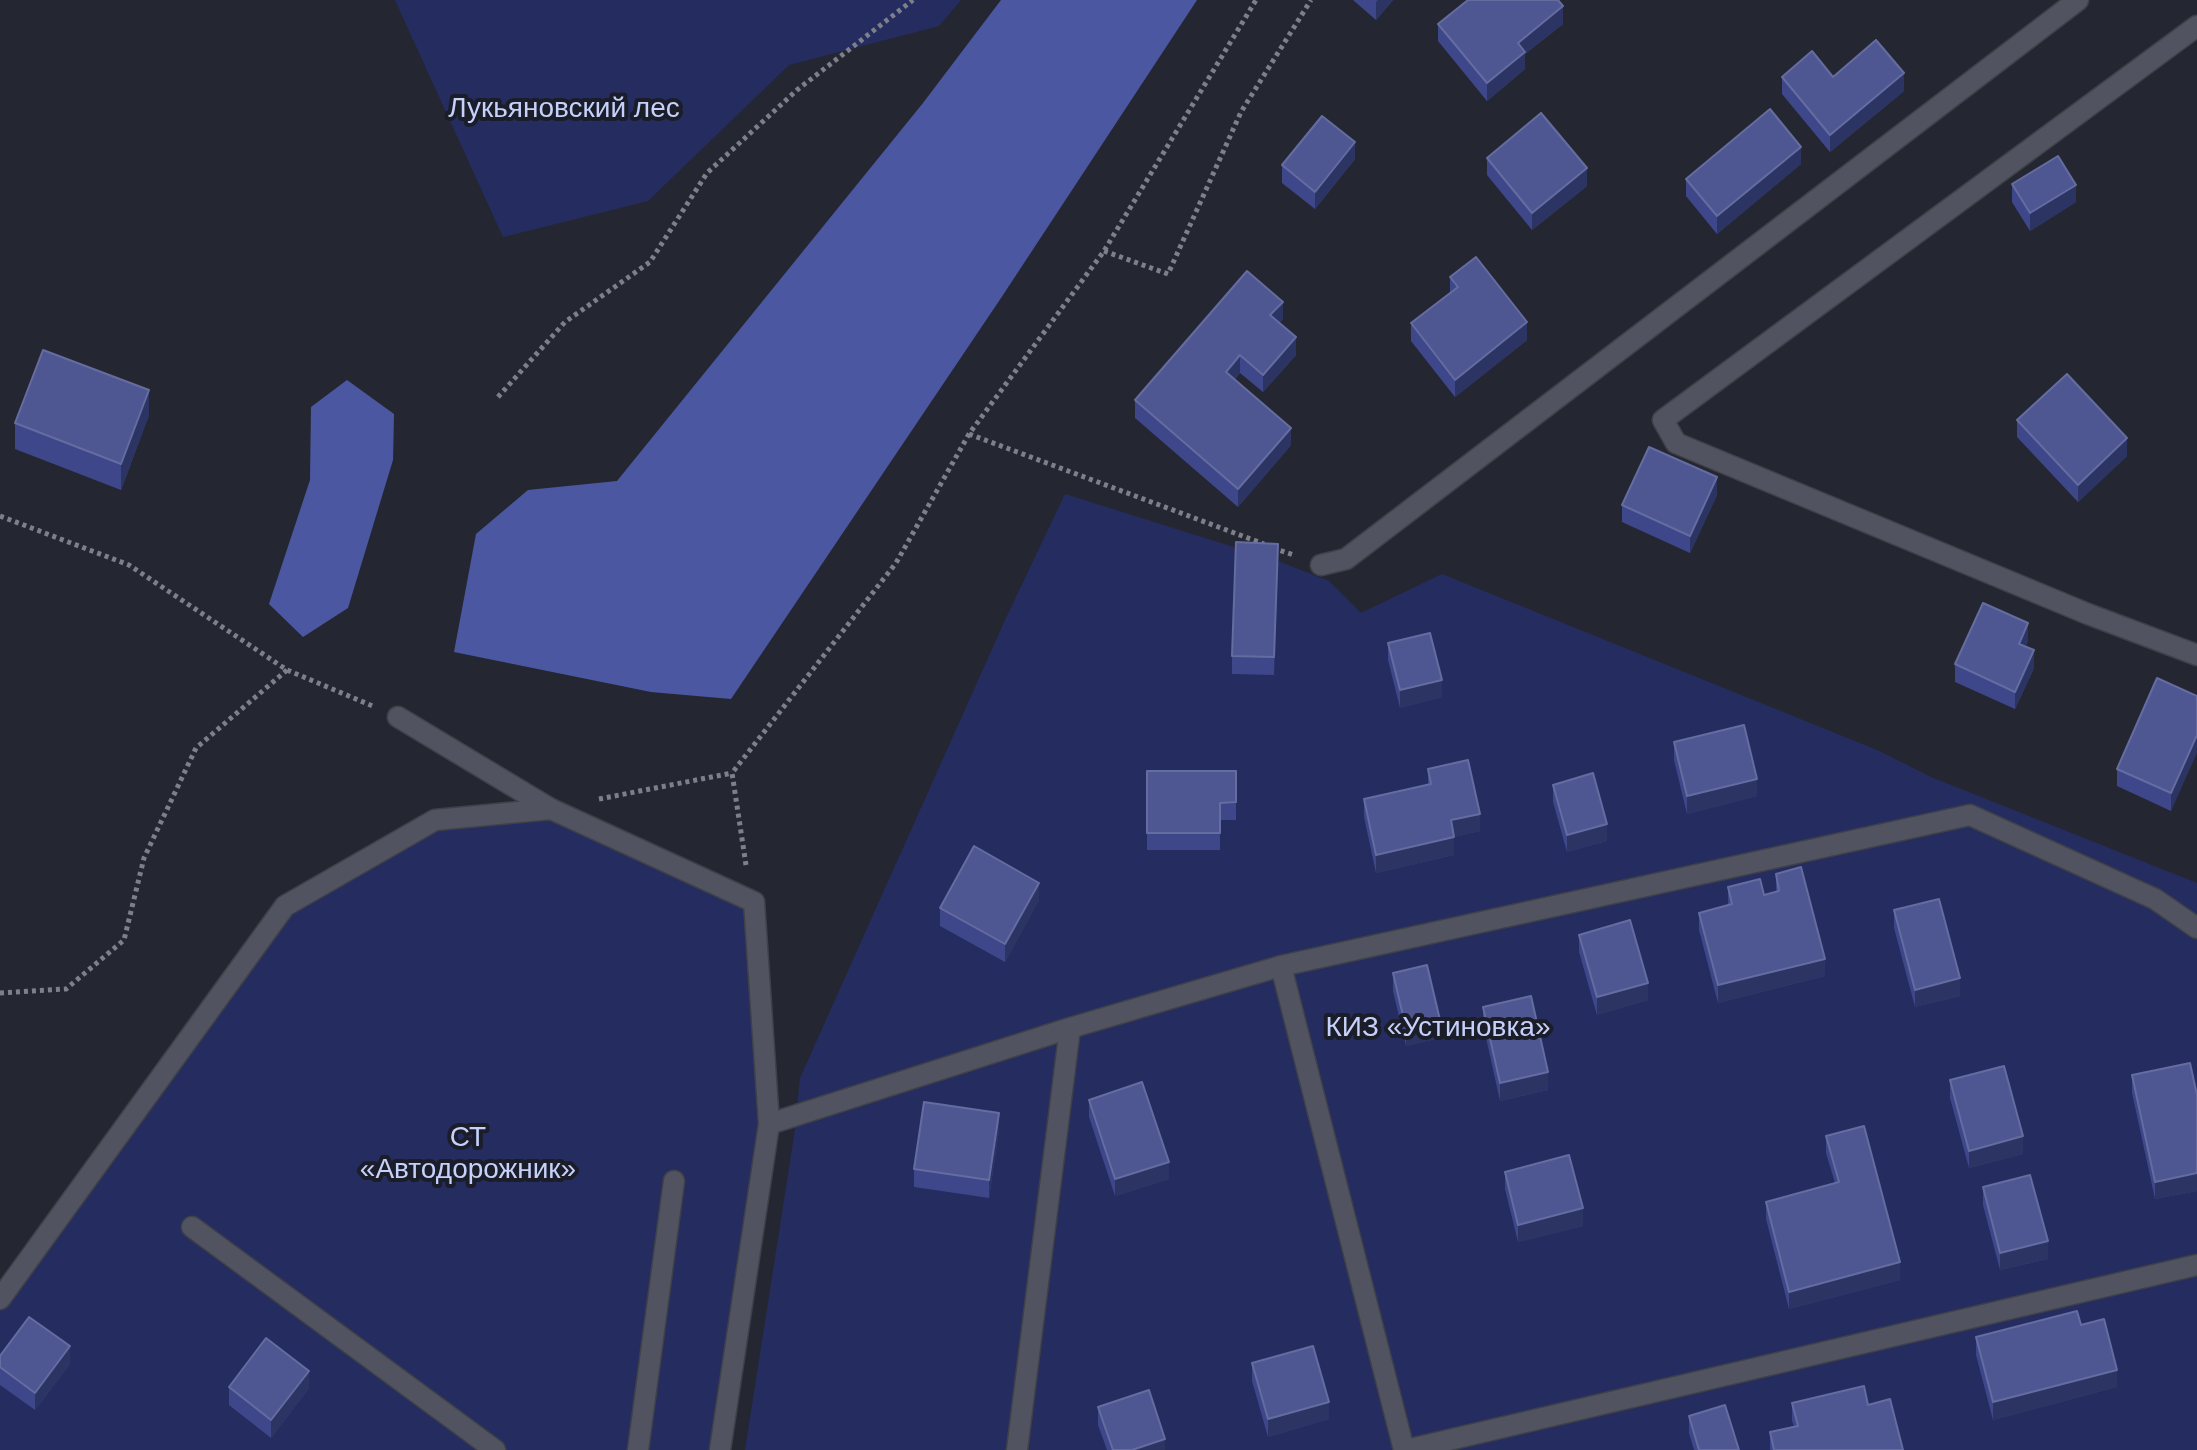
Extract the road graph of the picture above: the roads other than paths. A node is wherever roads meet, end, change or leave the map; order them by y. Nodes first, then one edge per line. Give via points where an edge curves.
1 (2078, 0) edge
2 (2197, 26) edge
3 (1321, 565) road end
4 (2197, 655) edge
5 (398, 717) road end
6 (551, 809) junction
7 (2197, 928) edge
8 (1281, 966) junction
9 (1070, 1028) junction
10 (769, 1124) junction
11 (674, 1181) dead end
12 (192, 1227) dead end
13 (2197, 1265) edge
14 (0, 1299) edge
15 (1482, 1441) edge
16 (495, 1450) edge
17 (638, 1450) edge
18 (720, 1450) edge
19 (1017, 1450) edge
20 (1405, 1450) edge

1 - 3 street via 1346,559
2 - 4 street via 1663,420 1676,443 1690,450
5 - 6 street
6 - 10 street via 754,902
6 - 14 street via 435,820 285,906
7 - 8 street via 2155,899 1970,815
8 - 9 street
8 - 20 street
9 - 10 street
9 - 19 street
10 - 18 street
11 - 17 street
12 - 16 street
13 - 15 street
15 - 20 street

